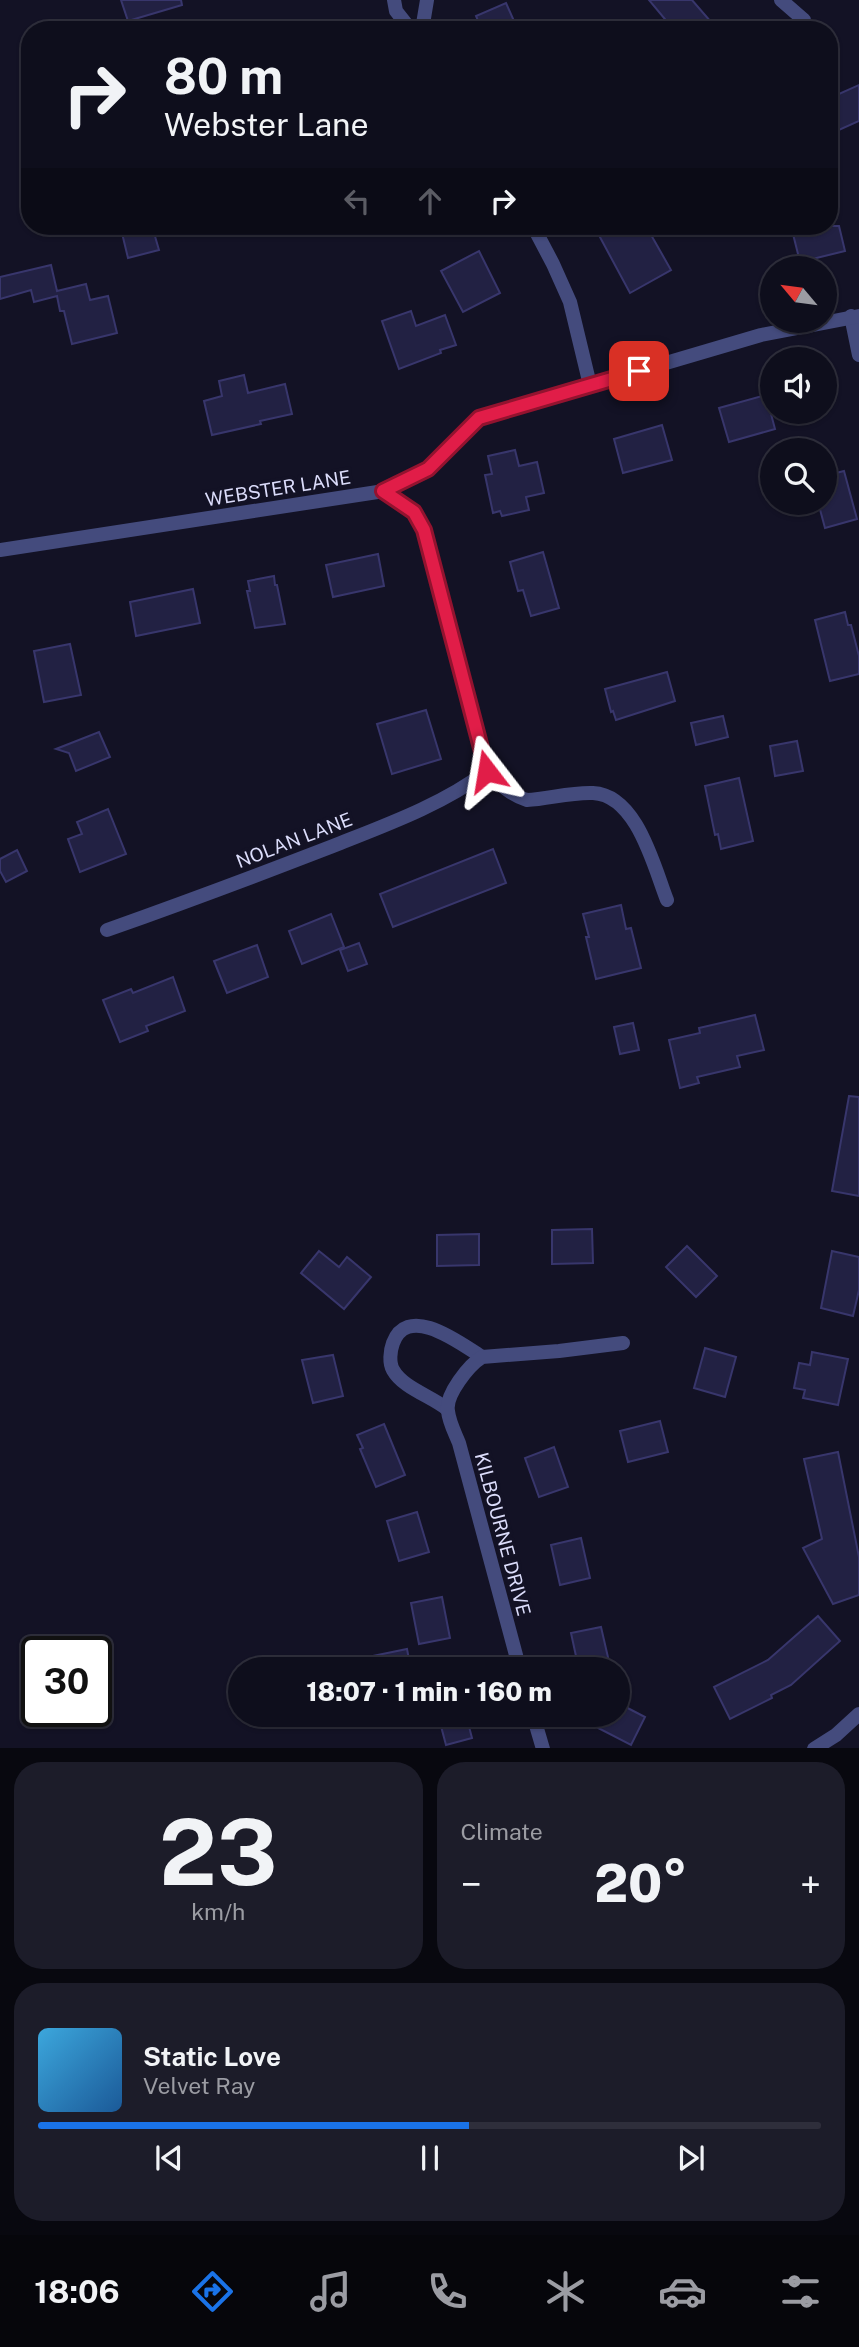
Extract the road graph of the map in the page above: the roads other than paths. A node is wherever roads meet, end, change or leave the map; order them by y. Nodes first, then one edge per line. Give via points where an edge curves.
1 (394, 0) edge
2 (427, 0) edge
3 (781, 0) edge
4 (804, 20) dead end
5 (404, 21) edge
6 (424, 21) edge
7 (538, 235) edge
8 (855, 316) edge
9 (859, 355) edge
10 (590, 385) junction
11 (383, 491) junction
12 (0, 550) edge
13 (487, 771) junction
14 (667, 900) dead end
15 (107, 930) dead end
16 (623, 1343) dead end
17 (482, 1357) junction
18 (447, 1409) junction
19 (516, 1657) edge
20 (859, 1714) edge
21 (537, 1727) edge
22 (543, 1748) edge
23 (814, 1748) edge

1 - 5 street
2 - 6 street
3 - 4 street
7 - 10 street via 570,302
8 - 9 street
8 - 10 street, WEBSTER LANE via 761,335
10 - 11 street, WEBSTER LANE via 479,418 428,469
11 - 12 street, WEBSTER LANE
11 - 13 street via 414,512 424,530
13 - 14 street via 527,800 594,793 620,805 646,843
13 - 15 street, NOLAN LANE via 456,793 366,833
16 - 17 street
17 - 18 street via 453,1390
17 - 18 street via 458,1341 418,1325 398,1333 390,1358 393,1370
18 - 19 street, KILBOURNE DRIVE
20 - 23 street
21 - 22 street

